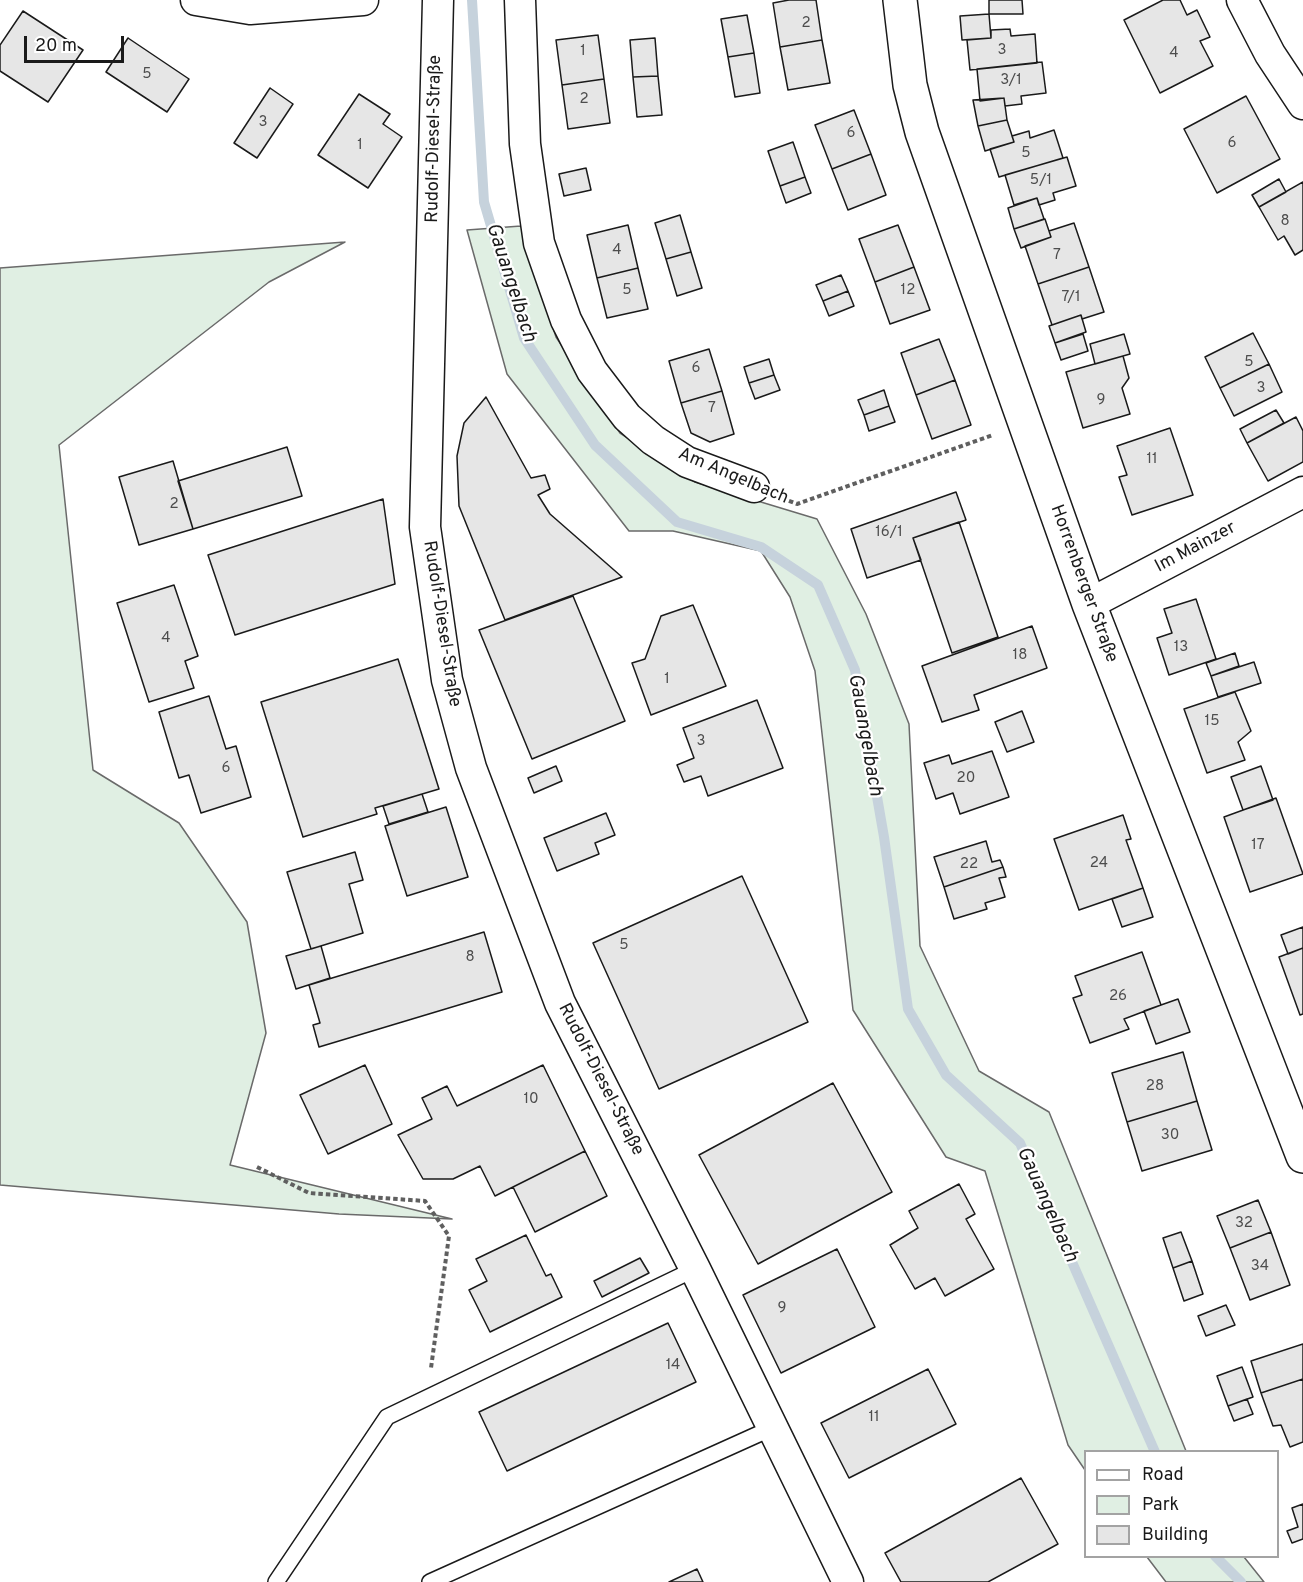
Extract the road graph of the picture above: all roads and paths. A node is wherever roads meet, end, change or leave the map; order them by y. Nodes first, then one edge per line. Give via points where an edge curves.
1 (196, 0) edge
2 (363, 0) edge
3 (438, 0) edge
4 (520, 0) edge
5 (900, 0) edge
6 (1242, 0) edge
7 (1303, 104) edge
8 (1025, 424) junction
9 (754, 487) joint
10 (1303, 492) edge
11 (1089, 604) junction
12 (1296, 1115) edge
13 (1303, 1156) edge
14 (257, 1167) dead end
15 (695, 1269) junction
16 (427, 1398) junction
17 (772, 1428) junction
18 (843, 1581) edge
19 (276, 1582) edge
20 (430, 1582) edge

1 - 2 street via 250,9
3 - 15 street, Rudolf-Diesel-Straße via 425,527 447,680 471,768 560,1003
4 - 9 street, Am Angelbach via 525,144 539,243 566,320 592,371 627,417 687,462
5 - 8 street, Horrenberger Straße via 910,85 922,132
6 - 7 street via 1270,54
8 - 9 path, Am Angelbach via 797,504
8 - 11 street, Horrenberger Straße
10 - 11 street, Im Mainzer
11 - 12 street, Horrenberger Straße
12 - 13 street, Horrenberger Straße
14 - 16 path via 309,1193 425,1201 449,1236
15 - 16 lane
15 - 17 street, Rudolf-Diesel-Straße
16 - 19 lane via 387,1417
17 - 18 street, Rudolf-Diesel-Straße
17 - 20 lane

